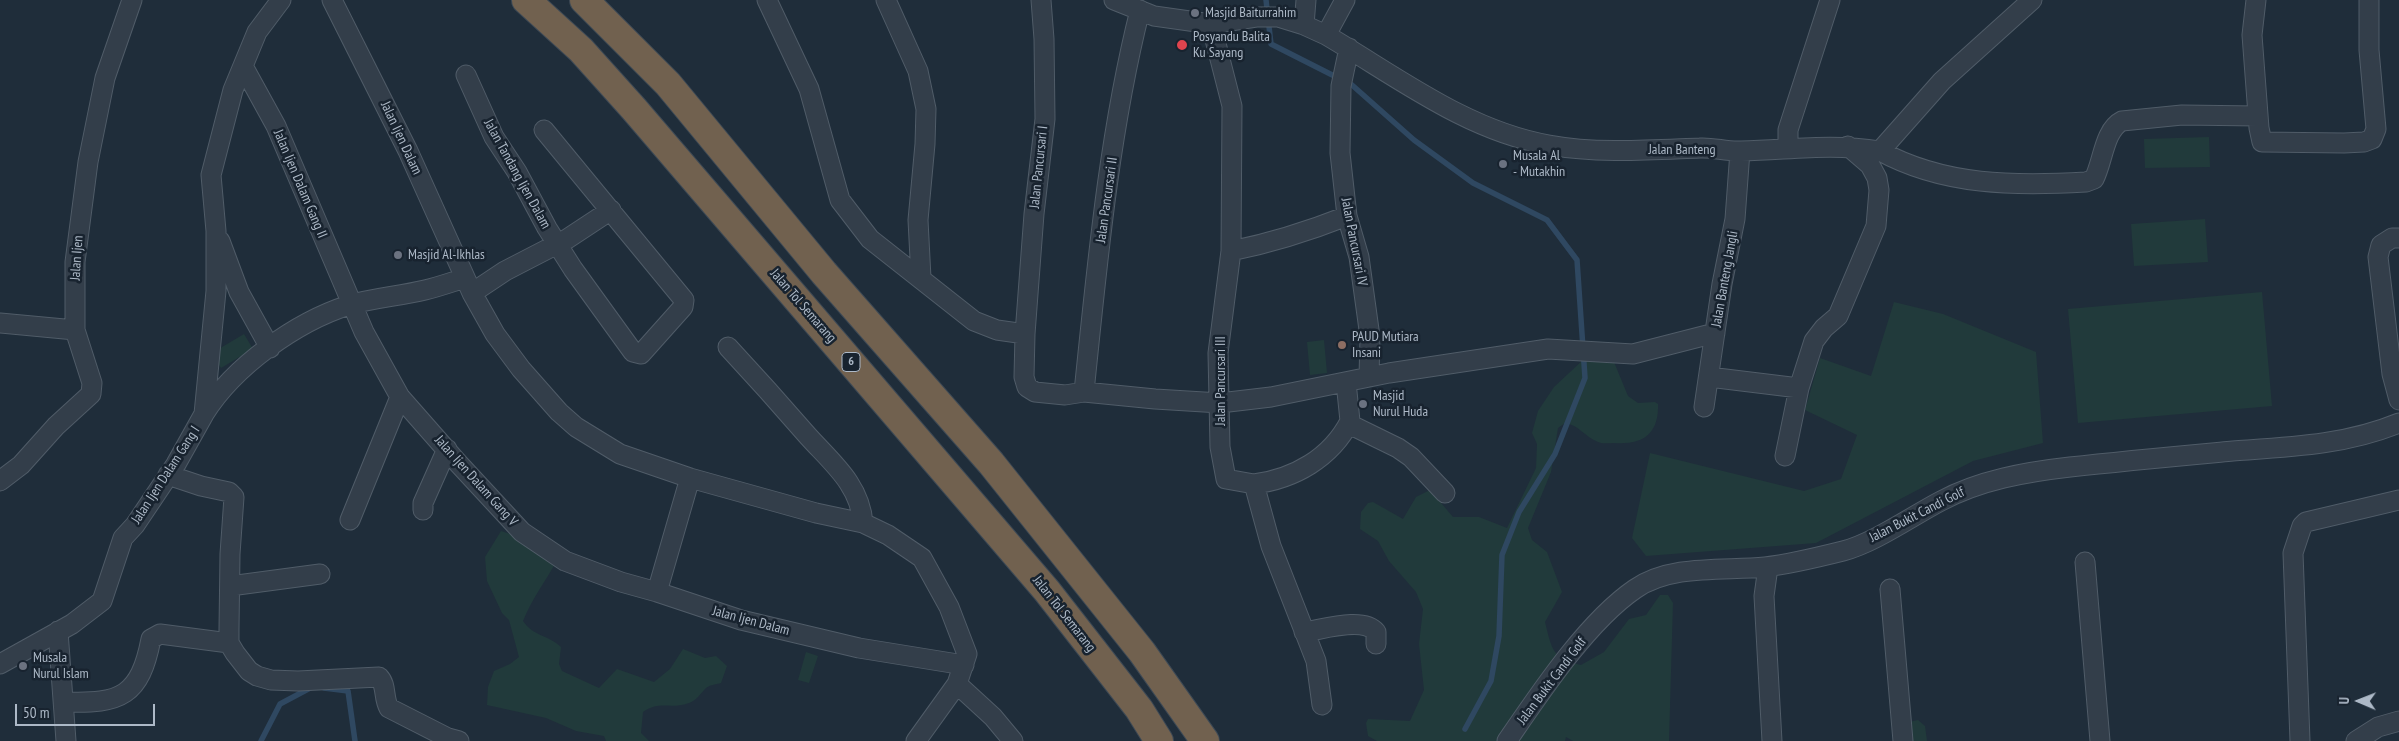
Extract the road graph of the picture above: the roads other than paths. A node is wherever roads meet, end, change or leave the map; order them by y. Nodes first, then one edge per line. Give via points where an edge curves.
1 (132, 0) edge
2 (281, 0) edge
3 (332, 0) edge
4 (526, 0) edge
5 (584, 0) edge
6 (767, 0) edge
7 (886, 0) edge
8 (1041, 0) edge
9 (1114, 0) edge
10 (1306, 0) edge
11 (1345, 0) edge
12 (1830, 0) edge
13 (2032, 0) edge
14 (2256, 0) edge
15 (2369, 0) edge
16 (1140, 10) junction
17 (1211, 24) junction
18 (1304, 25) junction
19 (1326, 35) junction
20 (1349, 48) junction
21 (243, 66) junction
22 (466, 75) dead end
23 (2258, 116) junction
24 (544, 130) dead end
25 (1848, 146) junction
26 (1788, 147) junction
27 (1740, 151) junction
28 (1880, 151) junction
29 (611, 210) junction
30 (1347, 216) junction
31 (216, 230) junction
32 (2399, 238) edge
33 (558, 244) junction
34 (1230, 251) junction
35 (921, 278) junction
36 (469, 286) junction
37 (352, 305) junction
38 (0, 323) edge
39 (75, 330) junction
40 (1715, 333) junction
41 (1025, 334) junction
42 (728, 347) dead end
43 (270, 348) junction
44 (2396, 370) edge
45 (1368, 377) junction
46 (1709, 378) junction
47 (1346, 382) junction
48 (1799, 388) junction
49 (1084, 392) junction
50 (400, 397) junction
51 (2399, 400) edge
52 (1220, 403) junction
53 (1704, 407) dead end
54 (204, 414) junction
55 (2399, 423) edge
56 (1349, 424) junction
57 (447, 449) junction
58 (1785, 456) dead end
59 (168, 475) junction
60 (690, 478) junction
61 (0, 481) edge
62 (1254, 484) junction
63 (1445, 493) dead end
64 (2399, 500) edge
65 (423, 510) dead end
66 (350, 520) dead end
67 (863, 523) junction
68 (2085, 562) dead end
69 (1768, 566) junction
70 (320, 574) dead end
71 (230, 586) junction
72 (1890, 589) dead end
73 (657, 592) junction
74 (58, 631) junction
75 (1304, 632) junction
76 (229, 643) junction
77 (1376, 644) dead end
78 (0, 664) edge
79 (964, 665) junction
80 (957, 684) junction
81 (65, 702) junction
82 (1322, 705) dead end
83 (2399, 721) edge
84 (66, 741) edge
85 (459, 741) edge
86 (916, 741) edge
87 (1014, 741) edge
88 (1159, 741) edge
89 (1205, 741) edge
90 (1507, 741) edge
91 (1772, 741) edge
92 (1903, 741) edge
93 (2100, 741) edge
94 (2300, 741) edge
95 (2356, 741) edge

1 - 39 street, Jalan Ijen via 105,78 88,162 75,262
2 - 21 street, Jalan Ijen Dalam Gang I via 257,32
3 - 36 street, Jalan Ijen Dalam via 408,151
4 - 88 highway, Jalan Tol Semarang / 6 via 581,50 634,109 1041,584 1139,709
5 - 89 highway via 668,84 824,273 991,463 1142,652
6 - 35 street via 809,89 840,200 870,239
7 - 35 street via 918,71 926,109 918,220
8 - 41 street, Jalan Pancursari I via 1045,119
9 - 16 street, Jalan Banteng
10 - 18 street
11 - 19 street
12 - 26 street via 1788,130
13 - 28 street via 1942,81
14 - 23 street via 2252,35
15 - 23 street via 2374,137 2364,142 2344,143 2262,142
16 - 17 street, Jalan Banteng via 1154,16
16 - 49 street, Jalan Pancursari II via 1131,45 1106,198
17 - 18 street, Jalan Banteng via 1278,17
17 - 34 street, Jalan Pancursari III via 1232,106
18 - 19 street, Jalan Banteng
19 - 20 street, Jalan Banteng
20 - 27 street, Jalan Banteng via 1476,122 1527,140 1596,150 1702,148
20 - 30 street, Jalan Pancursari IV via 1343,80 1340,153
21 - 31 street, Jalan Ijen Dalam Gang I via 232,90 211,175
21 - 37 street, Jalan Ijen Dalam Gang II via 276,126
22 - 33 street, Jalan Tandang Ijen Dalam via 494,137
23 - 28 street, Jalan Banteng via 2182,114 2122,121 2111,132 2094,178 2086,182 1991,183 1935,173 1905,164
24 - 29 street, Jalan Tandang Ijen Dalam
25 - 26 street, Jalan Banteng
25 - 28 street, Jalan Banteng
25 - 48 street via 1870,165 1877,178 1880,190 1876,226 1838,316 1814,341
26 - 27 street, Jalan Banteng
27 - 40 street, Jalan Banteng Jangli via 1735,219
29 - 33 street, Jalan Tandang Ijen Dalam
29 - 33 street, Jalan Tandang Ijen Dalam via 684,302 641,354 633,352
30 - 34 street via 1265,244
30 - 45 street, Jalan Pancursari IV via 1359,257 1370,337
31 - 43 street, Jalan Ijen Dalam Gang I via 239,292
31 - 54 street, Jalan Ijen Dalam Gang I via 216,290
32 - 44 street via 2392,238 2381,245 2378,257
33 - 36 street, Jalan Tandang Ijen Dalam
34 - 52 street, Jalan Pancursari III via 1218,353
35 - 41 street via 974,321 997,330
36 - 37 street via 425,290
36 - 60 street, Jalan Ijen Dalam via 495,334 559,412 576,427 620,454
37 - 43 street via 302,326
37 - 50 street, Jalan Ijen Dalam Gang V via 379,363
38 - 39 street
39 - 61 street, Jalan Ijen via 92,383 91,394 21,465
40 - 45 street via 1633,354 1561,348
40 - 46 street, Jalan Banteng Jangli
41 - 49 street, Jalan Pancursari I via 1024,377 1027,387 1035,392 1065,395
42 - 67 street via 836,465 862,508
43 - 54 street via 236,376
44 - 51 street
45 - 47 street
46 - 48 street
46 - 53 street, Jalan Banteng Jangli
47 - 52 street
47 - 56 street
48 - 58 street
49 - 52 street
50 - 57 street, Jalan Ijen Dalam Gang V
50 - 66 street
52 - 62 street, Jalan Pancursari III via 1220,447 1226,479
54 - 59 street, Jalan Ijen Dalam Gang I
55 - 69 street, Jalan Bukit Candi Golf via 2334,442 2140,459 2011,476 1950,496 1846,550
56 - 62 street via 1330,450 1304,468 1289,476
56 - 63 street via 1411,457
57 - 65 street via 423,503
57 - 73 street, Jalan Ijen Dalam Gang V via 522,532 543,549 621,582
59 - 71 street via 233,494
59 - 74 street, Jalan Ijen Dalam Gang I via 123,538 102,601
60 - 67 street, Jalan Ijen Dalam
60 - 73 street
62 - 75 street via 1272,546
64 - 94 street via 2306,522 2302,526 2293,553
67 - 79 street, Jalan Ijen Dalam via 922,558 959,631 967,654
68 - 93 street
69 - 90 street, Jalan Bukit Candi Golf via 1663,576 1636,588 1600,618
69 - 91 street via 1764,596
70 - 71 street
71 - 76 street
72 - 92 street
73 - 79 street, Jalan Ijen Dalam via 742,620 859,648
74 - 78 street, Jalan Ijen Dalam Gang I
74 - 81 street
75 - 77 street via 1366,625 1376,632
75 - 82 street via 1316,661
76 - 81 street via 160,634 154,636 141,676 132,689 116,699
76 - 85 street via 249,671 270,680 379,678 384,685 389,708
79 - 80 street, Jalan Ijen Dalam
80 - 86 street, Jalan Ijen Dalam
80 - 87 street
81 - 84 street
83 - 95 street via 2378,727

